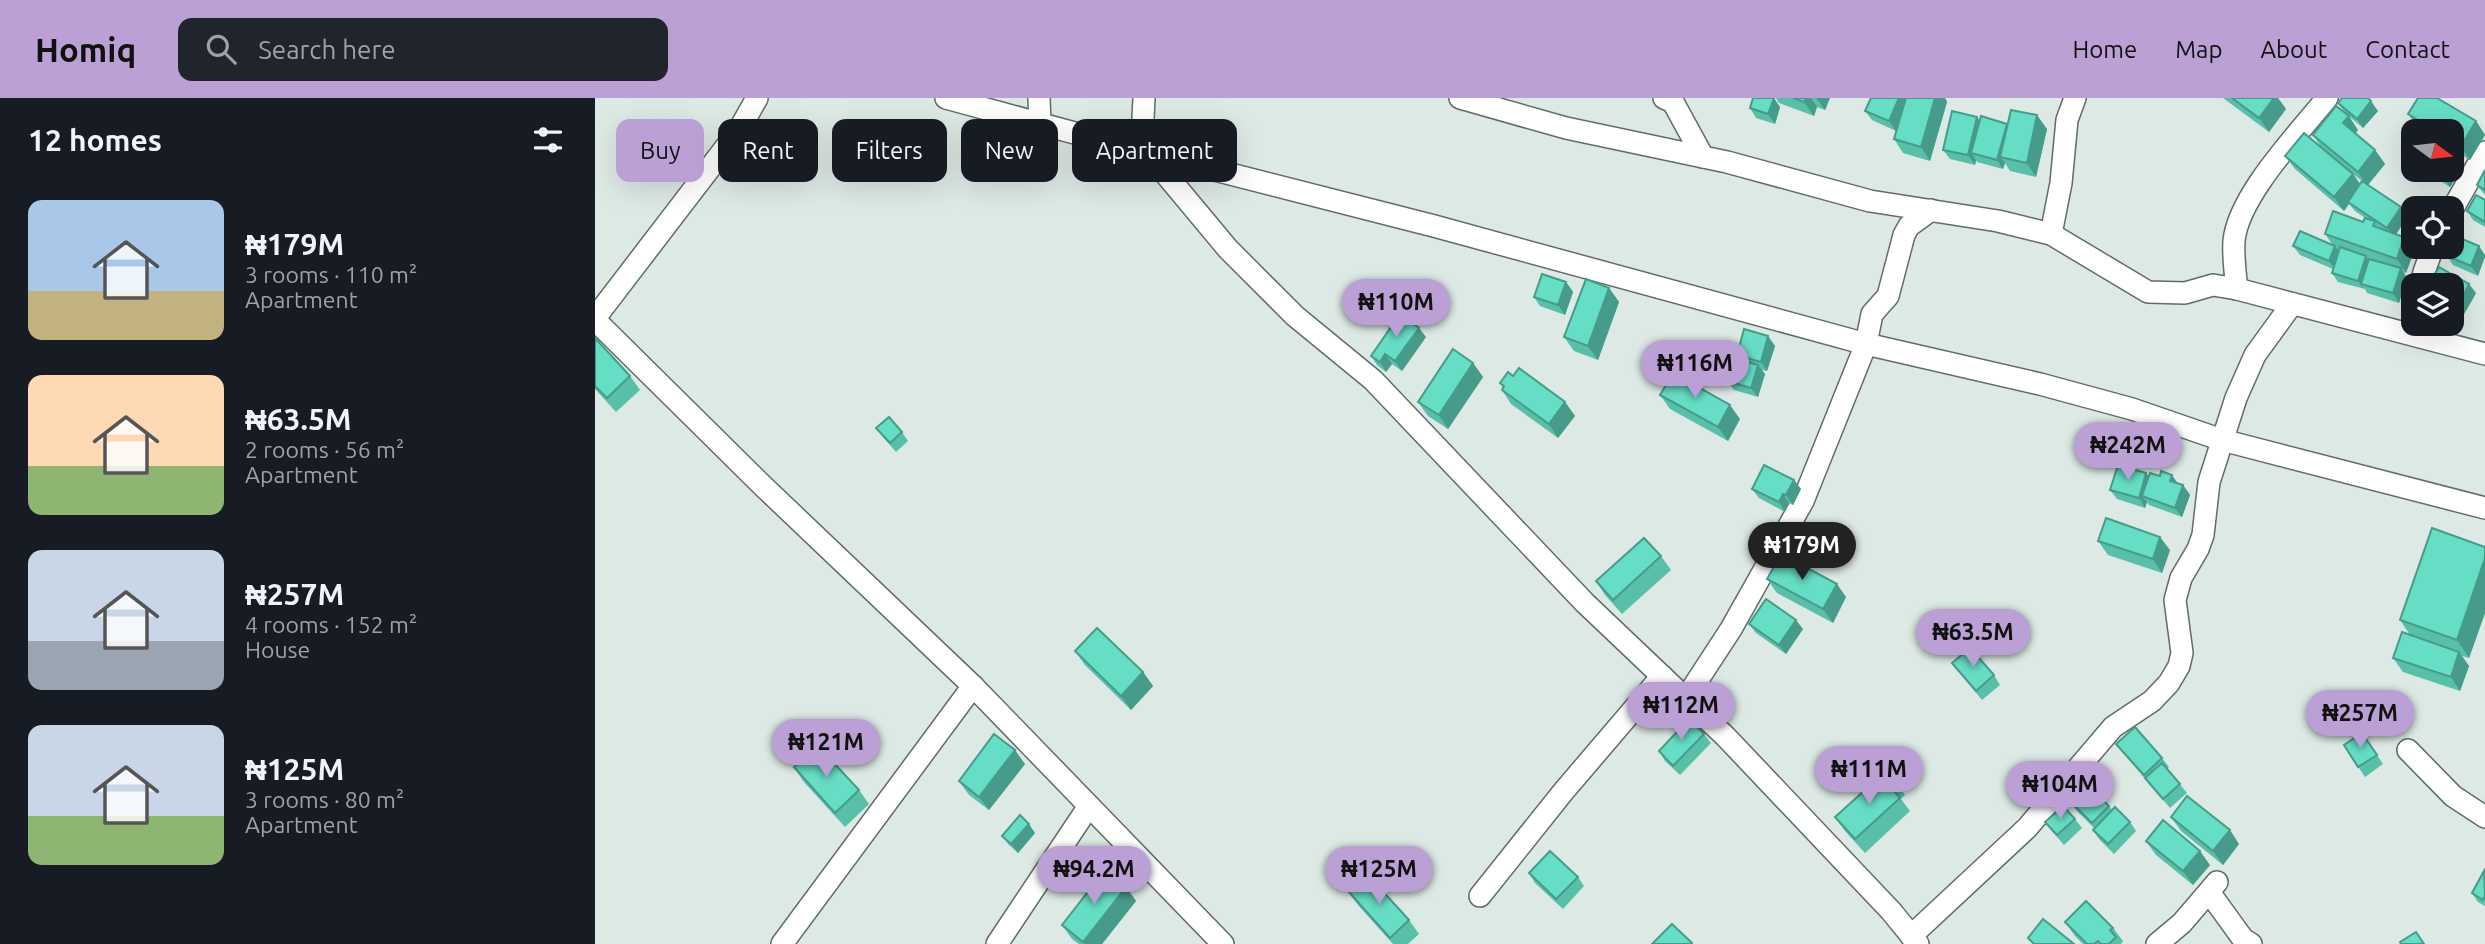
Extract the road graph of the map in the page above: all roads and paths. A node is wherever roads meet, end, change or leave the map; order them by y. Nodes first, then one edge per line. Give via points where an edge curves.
1 (757, 98) edge
2 (946, 98) edge
3 (1039, 98) edge
4 (1144, 98) edge
5 (1460, 98) edge
6 (1664, 98) edge
7 (1688, 98) edge
8 (2075, 98) edge
9 (2327, 98) edge
10 (1024, 119) edge
11 (1039, 119) edge
12 (1143, 119) edge
13 (1684, 122) junction
14 (2485, 152) edge
15 (1703, 157) junction
16 (1237, 176) edge
17 (1172, 182) edge
18 (2459, 196) edge
19 (1931, 211) junction
20 (2051, 234) junction
21 (2237, 289) junction
22 (2293, 304) junction
23 (595, 319) edge
24 (2401, 327) edge
25 (2433, 336) edge
26 (1866, 344) junction
27 (2485, 354) edge
28 (2222, 440) junction
29 (2485, 508) edge
30 (1663, 676) junction
31 (973, 687) junction
32 (1686, 698) junction
33 (2408, 750) dead end
34 (1089, 806) junction
35 (2485, 817) edge
36 (1480, 896) dead end
37 (1914, 940) edge
38 (1213, 941) edge
39 (782, 944) edge
40 (997, 944) edge
41 (2157, 944) edge
42 (2251, 944) edge

1 - 23 street via 739,130
2 - 10 street
3 - 11 street
4 - 12 street
5 - 15 street via 1566,128
6 - 13 street via 1673,103
7 - 13 street
8 - 20 street via 2067,120
9 - 21 street via 2253,192 2238,222 2234,239
13 - 15 street
14 - 18 street
15 - 19 street via 1870,201
16 - 26 street
17 - 30 street via 1295,316 1373,380 1585,603
19 - 20 street
19 - 26 street via 1904,235 1888,296 1872,314
20 - 21 street via 2148,292 2185,293 2213,285
21 - 22 street
22 - 24 street
22 - 28 street via 2255,355
23 - 31 street
25 - 27 street
26 - 28 street via 2105,402
26 - 32 street via 1803,501
28 - 29 street
28 - 37 street via 2209,482 2199,549 2181,578 2175,600 2182,653 2169,684 2113,727 2027,828
30 - 32 street
30 - 36 street
31 - 34 street
31 - 39 street
32 - 37 street
33 - 35 street via 2445,790
34 - 38 street
34 - 40 street
41 - 42 street via 2213,887 2243,939

